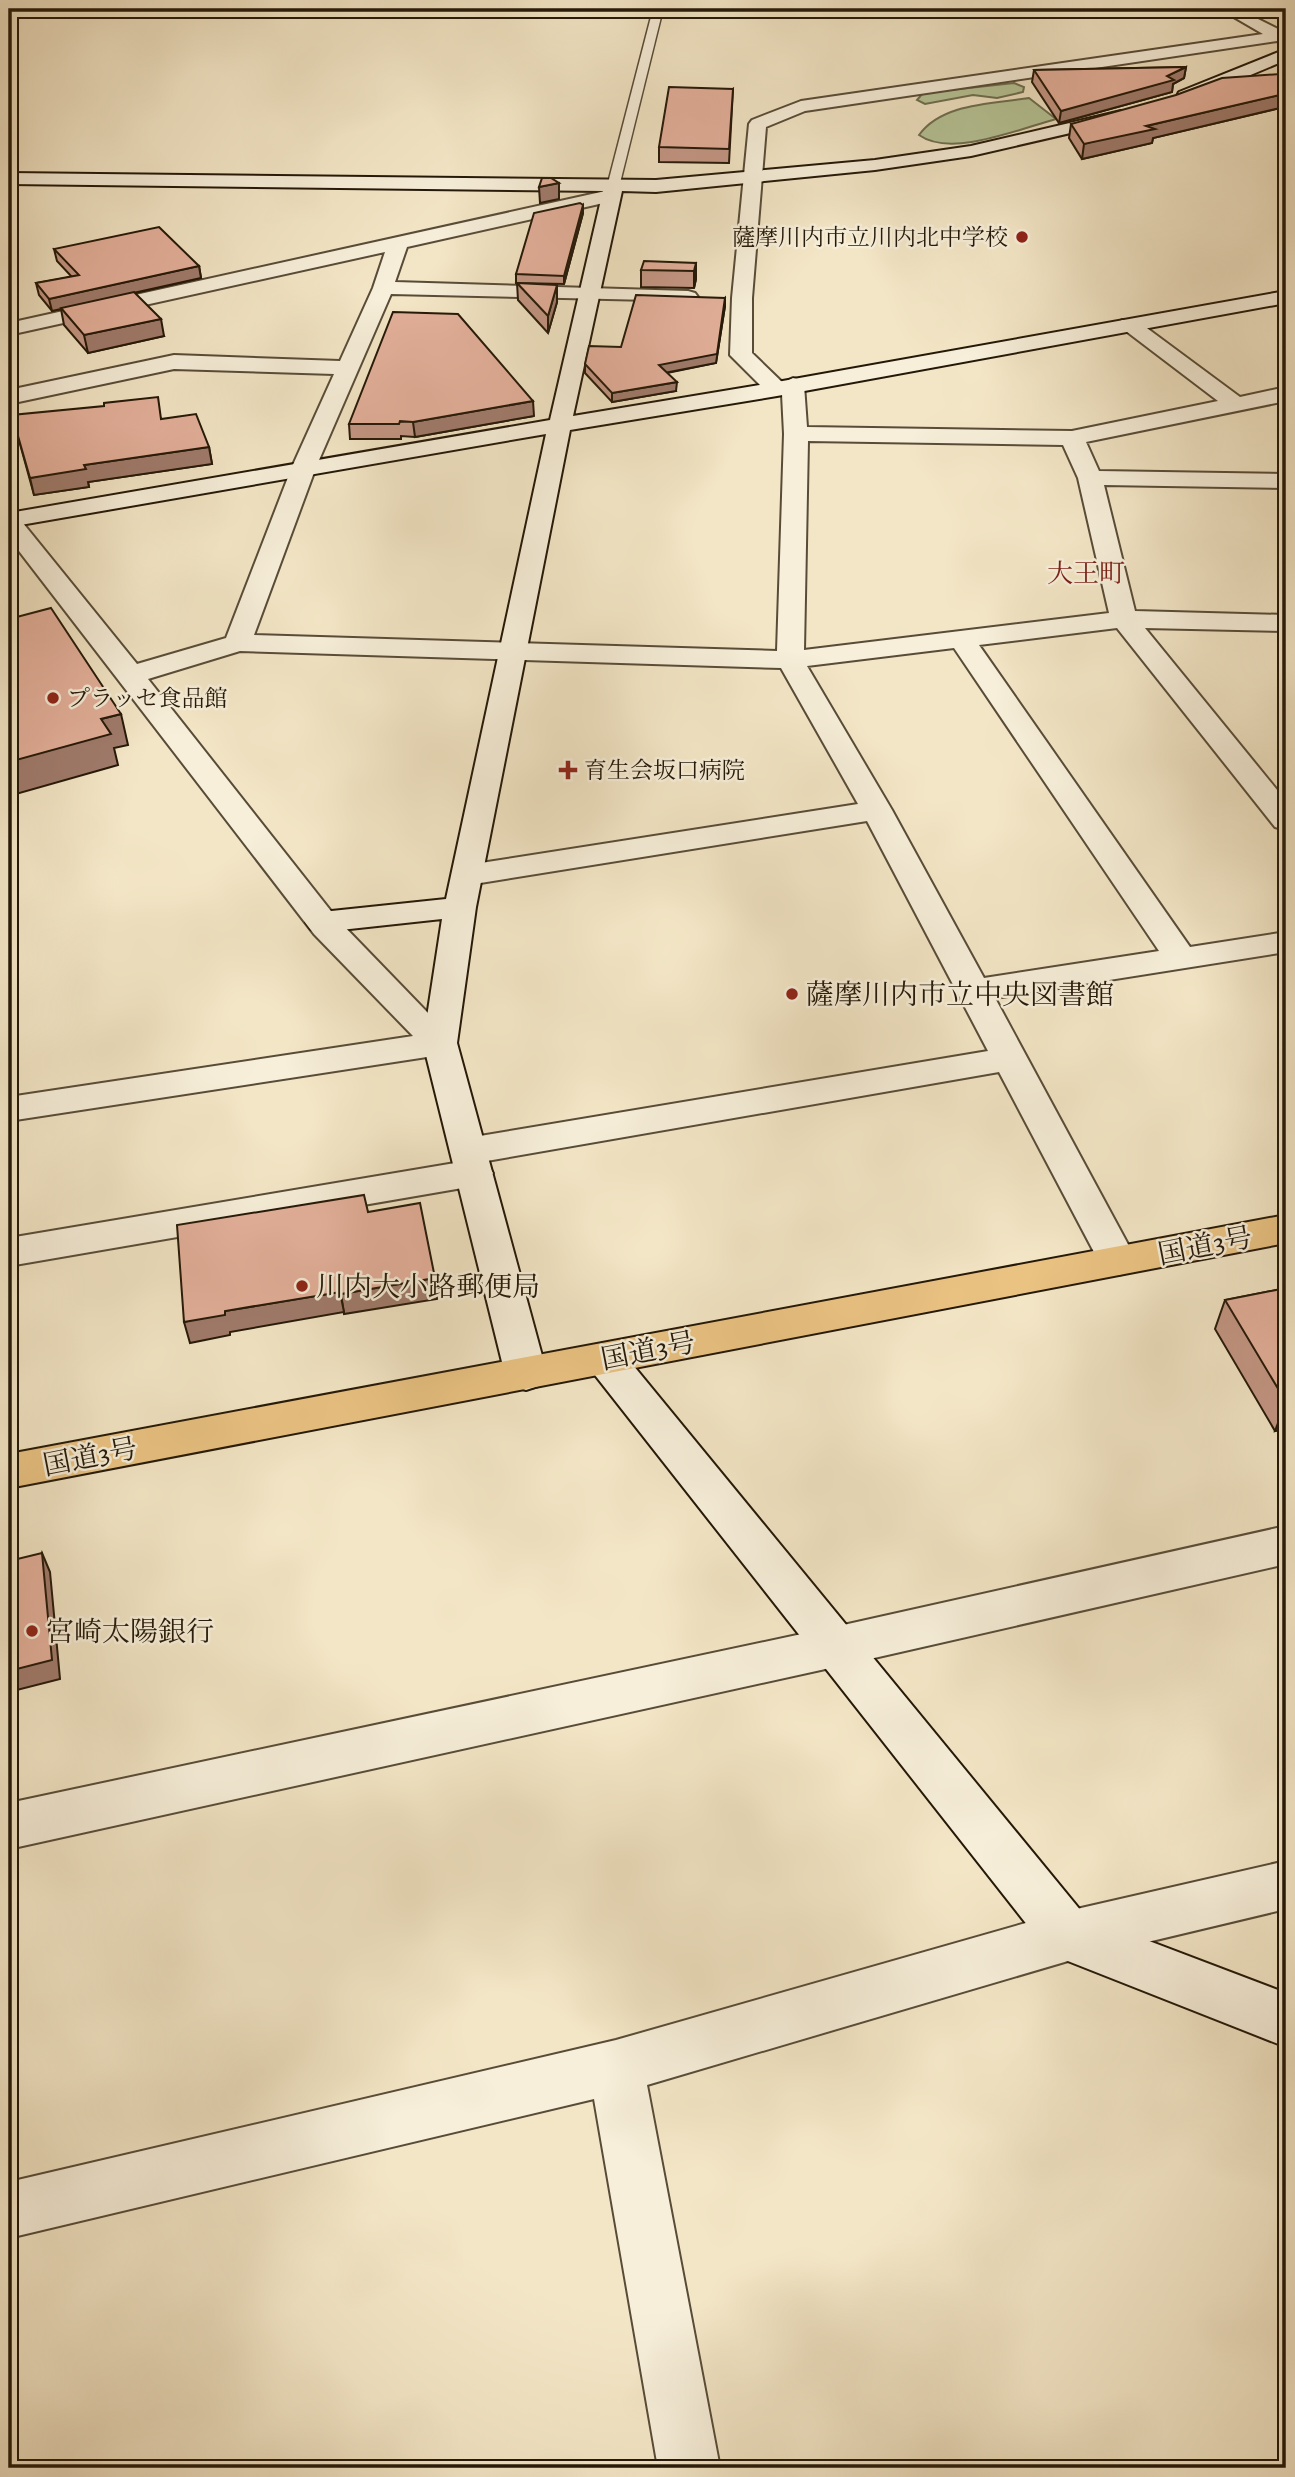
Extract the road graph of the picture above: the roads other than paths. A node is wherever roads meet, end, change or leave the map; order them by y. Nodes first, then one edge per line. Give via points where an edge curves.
1 (658, 9) edge
2 (765, 9) edge
3 (1227, 9) edge
4 (794, 13) dead end
5 (1283, 38) edge
6 (1286, 54) edge
7 (1168, 103) edge
8 (1142, 110) edge
9 (9, 178) edge
10 (754, 178) junction
11 (612, 192) junction
12 (398, 244) junction
13 (383, 288) junction
14 (591, 295) junction
15 (1286, 297) edge
16 (728, 298) junction
17 (1129, 324) junction
18 (9, 329) edge
19 (348, 368) junction
20 (785, 387) junction
21 (1286, 394) edge
22 (9, 397) edge
23 (1236, 404) junction
24 (560, 425) junction
25 (796, 433) junction
26 (1072, 438) junction
27 (304, 467) junction
28 (1090, 478) junction
29 (1286, 481) edge
30 (9, 521) edge
31 (1124, 619) junction
32 (1286, 623) edge
33 (962, 640) junction
34 (238, 643) junction
35 (514, 653) junction
36 (790, 660) junction
37 (131, 675) junction
38 (877, 810) junction
39 (1286, 821) edge
40 (468, 875) junction
41 (460, 907) junction
42 (324, 925) junction
43 (1286, 942) edge
44 (1180, 957) junction
45 (973, 991) junction
46 (439, 1043) junction
47 (1008, 1059) junction
48 (9, 1109) edge
49 (471, 1162) junction
50 (1286, 1229) edge
51 (9, 1252) edge
52 (1118, 1261) junction
53 (605, 1359) junction
54 (526, 1374) junction
55 (9, 1471) edge
56 (1286, 1545) edge
57 (839, 1646) junction
58 (9, 1826) edge
59 (1286, 1885) edge
60 (1068, 1936) junction
61 (1286, 2021) edge
62 (616, 2067) junction
63 (9, 2210) edge
64 (689, 2468) edge

1 - 11 lane
2 - 4 lane
3 - 5 street
5 - 10 street via 801,106 758,124
6 - 7 street
8 - 10 street via 971,151
9 - 11 street
10 - 11 street
10 - 16 street
11 - 12 street
11 - 14 street
12 - 13 street
12 - 18 street
13 - 14 street
13 - 19 street
14 - 16 street
14 - 24 street
15 - 17 street
16 - 20 street via 741,355
17 - 20 street
17 - 23 street
19 - 22 street via 174,362
19 - 27 street
20 - 24 street
20 - 25 street
21 - 23 street
23 - 26 street
24 - 27 street
24 - 35 street
25 - 26 street
25 - 36 street
26 - 28 street
27 - 30 street
27 - 34 street
28 - 29 street
28 - 31 street
30 - 37 street
31 - 32 street
31 - 33 street
31 - 39 street
33 - 36 street
33 - 44 street
34 - 35 street
34 - 37 street
35 - 36 street
35 - 40 street
36 - 38 street
37 - 42 street
38 - 40 street
38 - 45 street
40 - 41 street
41 - 42 street
41 - 46 street
42 - 46 street
43 - 44 street
44 - 45 street
45 - 47 street
46 - 48 street
46 - 49 street
47 - 49 street
47 - 52 street
49 - 51 street
49 - 54 street
50 - 52 highway, 国道3号
52 - 53 highway, 国道3号
53 - 54 highway, 国道3号
53 - 57 street
54 - 55 highway, 国道3号
56 - 57 street
57 - 58 street
57 - 60 street
59 - 60 street
60 - 61 street
60 - 62 street
62 - 63 street
62 - 64 street

